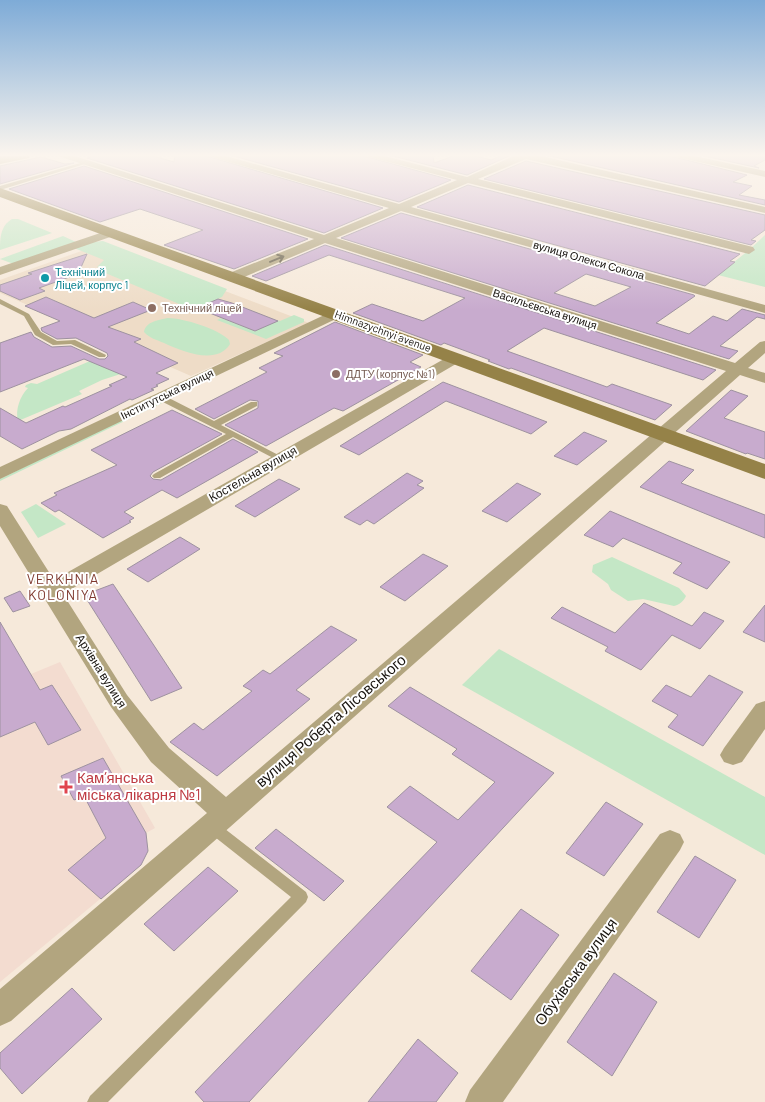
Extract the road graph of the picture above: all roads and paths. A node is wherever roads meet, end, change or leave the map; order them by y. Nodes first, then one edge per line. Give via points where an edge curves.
1 (39, 206) edge
2 (223, 206) edge
3 (396, 206) edge
4 (406, 206) edge
5 (570, 206) edge
6 (749, 206) edge
7 (402, 208) junction
8 (765, 210) edge
9 (112, 233) junction
10 (325, 239) junction
11 (750, 250) dead end
12 (0, 270) edge
13 (232, 277) junction
14 (0, 301) edge
15 (765, 309) edge
16 (335, 314) junction
17 (765, 345) edge
18 (102, 355) dead end
19 (456, 358) junction
20 (737, 369) junction
21 (765, 378) edge
22 (160, 397) junction
23 (254, 404) dead end
24 (214, 425) junction
25 (232, 434) junction
26 (664, 434) junction
27 (280, 458) junction
28 (765, 472) edge
29 (0, 474) edge
30 (157, 476) dead end
31 (0, 510) edge
32 (50, 592) junction
33 (765, 710) edge
34 (733, 755) dead end
35 (218, 819) junction
36 (670, 842) dead end
37 (0, 1010) edge
38 (96, 1102) edge
39 (482, 1102) edge

1 - 9 main road, Himnazychnyi avenue
2 - 10 street, Васильєвська вулиця
3 - 7 street, вулиця Олекси Сокола
4 - 7 street
5 - 11 street
6 - 8 street
7 - 10 street
7 - 15 street, вулиця Олекси Сокола
9 - 12 street
9 - 13 main road, Himnazychnyi avenue
13 -> 10 street
10 - 20 street, Васильєвська вулиця
13 - 16 main road, Himnazychnyi avenue
14 - 18 lane via 28,314 38,333 56,343 72,342
16 - 19 main road, Himnazychnyi avenue
16 - 22 street, Інститутська вулиця
17 - 20 street, вулиця Роберта Лісовського
19 - 26 main road, Himnazychnyi avenue
19 - 27 street, Костельна вулиця
20 - 21 street, Васильєвська вулиця
20 - 26 street, вулиця Роберта Лісовського
22 - 24 lane
22 - 29 street, Інститутська вулиця
23 - 24 lane
24 - 25 lane
25 - 27 lane
25 - 30 lane
26 - 28 main road, Himnazychnyi avenue
26 - 35 street, вулиця Роберта Лісовського
27 - 32 street, Костельна вулиця
31 - 32 street, Архівна вулиця
32 - 35 street, Архівна вулиця via 119,702 160,755
33 - 34 street
35 - 37 street, вулиця Роберта Лісовського
35 - 38 lane via 301,897
36 - 39 street, Обухівська вулиця

